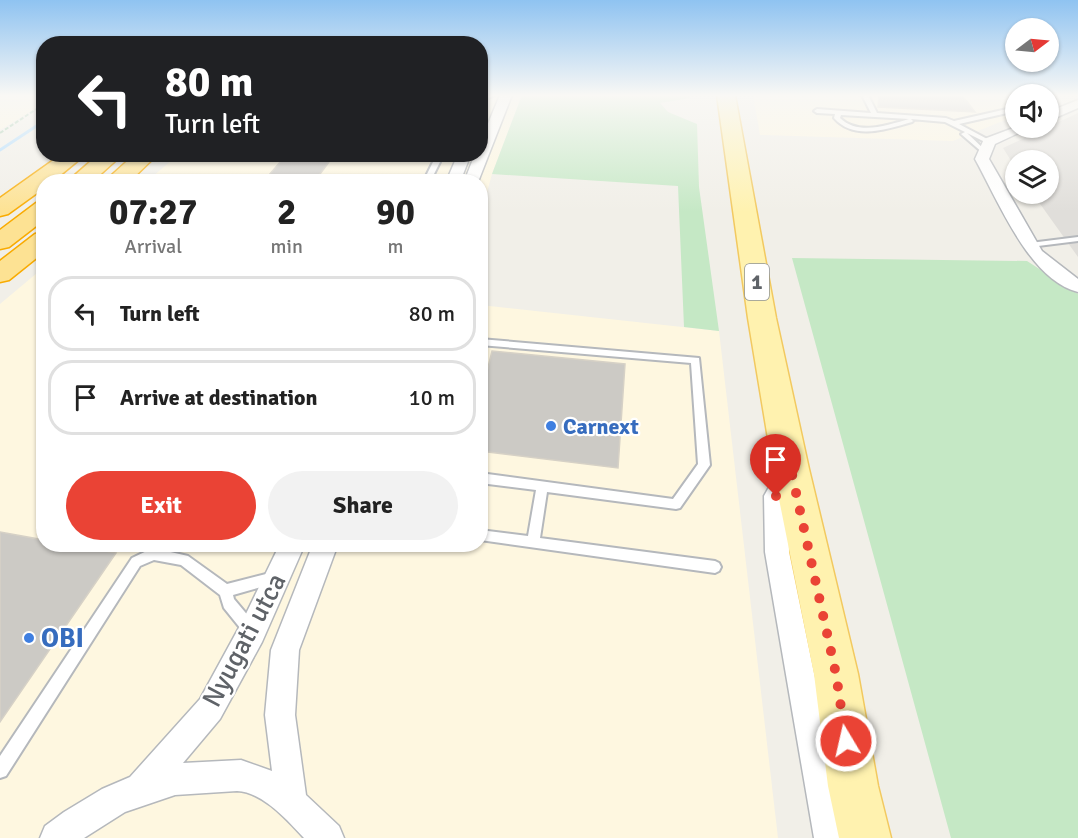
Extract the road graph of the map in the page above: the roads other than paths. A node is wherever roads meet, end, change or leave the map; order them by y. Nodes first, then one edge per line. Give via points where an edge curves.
1 (732, 134) edge
2 (965, 134) edge
3 (969, 134) edge
4 (1005, 137) edge
5 (986, 147) junction
6 (45, 162) edge
7 (65, 162) edge
8 (103, 162) edge
9 (139, 162) edge
10 (48, 174) edge
11 (88, 174) edge
12 (124, 174) edge
13 (36, 183) edge
14 (0, 196) edge
15 (0, 209) edge
16 (36, 214) edge
17 (1078, 239) edge
18 (0, 242) edge
19 (36, 245) edge
20 (1030, 245) junction
21 (0, 274) edge
22 (1078, 287) edge
23 (488, 343) edge
24 (791, 470) junction
25 (488, 479) edge
26 (542, 486) junction
27 (488, 536) edge
28 (532, 542) junction
29 (289, 552) edge
30 (323, 552) edge
31 (715, 567) dead end
32 (278, 576) junction
33 (225, 591) junction
34 (252, 632) junction
35 (836, 674) junction
36 (0, 770) edge
37 (142, 786) junction
38 (291, 801) junction
39 (57, 838) edge
40 (327, 838) edge
41 (831, 838) edge
42 (865, 838) edge
43 (884, 838) edge

1 - 24 main road, 1
2 - 5 lane
3 - 5 lane
4 - 5 street
5 - 20 street via 982,159 989,175
6 - 14 highway
7 - 10 highway
8 - 11 highway
9 - 12 highway
13 - 15 highway
16 - 18 highway
17 - 20 lane
19 - 21 highway
20 - 22 street via 1041,259
23 - 26 lane via 696,360 704,465 676,504
24 - 35 main road, 1
24 - 41 street via 776,496 777,552
25 - 26 lane
26 - 28 lane
27 - 28 lane
28 - 31 lane
29 - 32 street, Nyugati utca
30 - 38 street, Nyugati utca via 285,650 280,715
32 - 33 lane
32 - 34 street, Nyugati utca
33 - 34 lane via 229,603
33 - 36 lane via 184,560 153,555 136,562
34 - 37 street, Nyugati utca via 210,709
35 - 42 main road, 1
35 - 43 main road, 1 via 859,741
37 - 38 street via 207,775 250,777
37 - 39 street via 92,811
38 - 40 street

